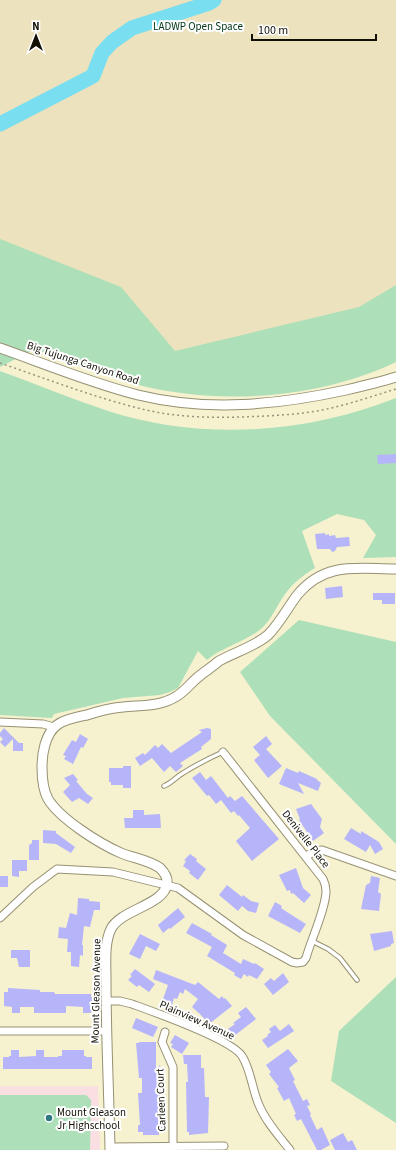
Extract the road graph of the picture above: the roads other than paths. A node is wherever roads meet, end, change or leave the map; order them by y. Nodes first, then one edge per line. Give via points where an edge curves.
1 (0, 348) edge
2 (396, 377) edge
3 (396, 569) edge
4 (0, 722) edge
5 (54, 727) junction
6 (223, 752) joint
7 (164, 786) dead end
8 (306, 856) junction
9 (396, 876) edge
10 (167, 885) junction
11 (0, 918) edge
12 (312, 940) junction
13 (357, 980) dead end
14 (106, 1001) junction
15 (0, 1031) edge
16 (107, 1031) junction
17 (165, 1032) dead end
18 (173, 1146) junction
19 (224, 1146) dead end
20 (110, 1149) edge
21 (290, 1150) edge

1 - 2 street, Big Tujunga Canyon Road via 132,393 175,401 228,406 290,401
3 - 5 street via 344,568 321,575 298,595 268,634 212,666 176,697 152,705 109,709 67,720
4 - 5 street
5 - 10 street via 42,755 43,781 47,798 56,809 102,844 162,870
6 - 7 lane
6 - 8 street, Denivelle Place
8 - 9 street via 322,850
8 - 12 street, Denivelle Place via 326,885 322,909
10 - 11 street via 113,872 57,870 33,887
10 - 12 street, Denivelle Place via 178,888 243,935 292,962 302,962 306,958
10 - 14 street, Mount Gleason Avenue via 157,898 123,917 110,930 107,943
12 - 13 lane via 340,958
14 - 16 street, Mount Gleason Avenue
14 - 21 street, Plainview Avenue via 132,1004 220,1040 237,1051 245,1062 262,1112
15 - 16 street
16 - 20 street, Mount Gleason Avenue
17 - 18 street, Carleen Court via 162,1042 173,1067
18 - 19 street
18 - 20 street

